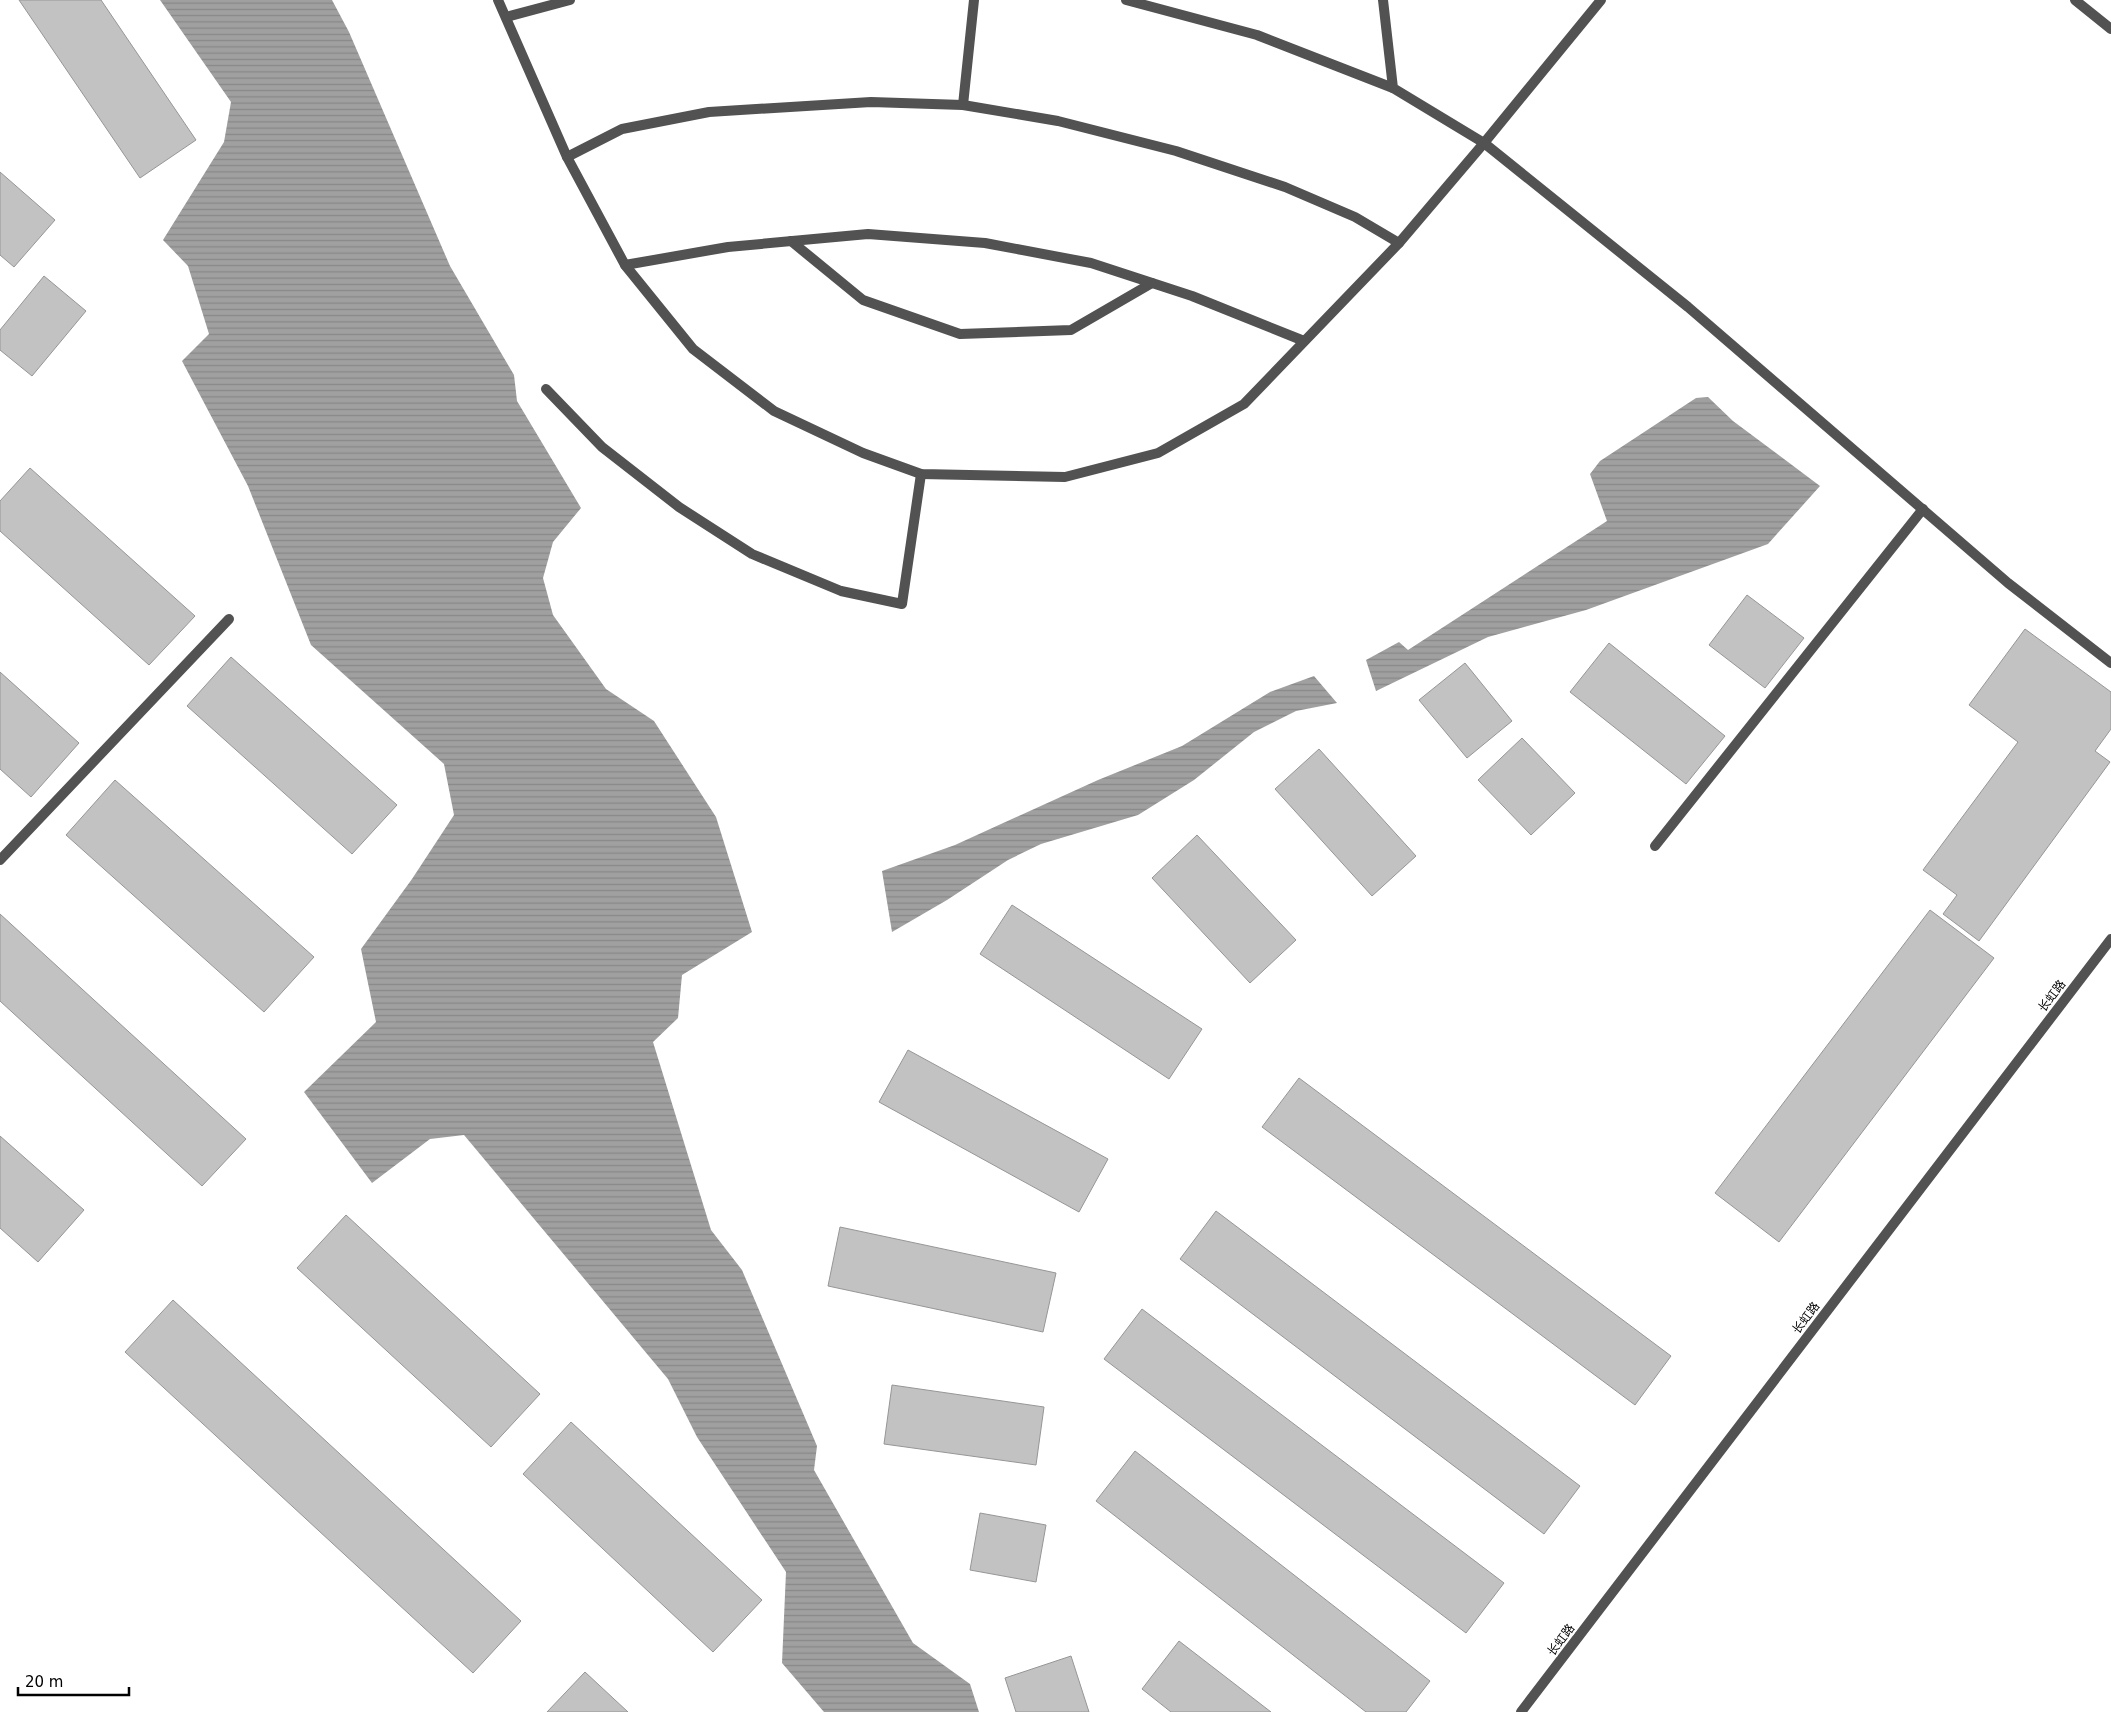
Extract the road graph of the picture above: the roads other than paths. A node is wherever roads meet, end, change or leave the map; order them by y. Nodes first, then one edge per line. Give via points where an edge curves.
1 (498, 0) edge
2 (570, 0) edge
3 (974, 0) edge
4 (1126, 0) edge
5 (1383, 0) edge
6 (1601, 0) edge
7 (2075, 0) edge
8 (506, 17) junction
9 (2111, 29) edge
10 (1393, 88) junction
11 (963, 105) junction
12 (1484, 143) junction
13 (567, 157) junction
14 (791, 241) junction
15 (1398, 243) junction
16 (625, 264) junction
17 (1152, 283) junction
18 (1304, 341) junction
19 (546, 389) dead end
20 (921, 474) junction
21 (1923, 509) junction
22 (229, 619) dead end
23 (2111, 664) edge
24 (1655, 846) dead end
25 (0, 860) edge
26 (2111, 939) edge
27 (1521, 1712) edge

1 - 8 street
2 - 8 street
3 - 11 street
4 - 10 street via 1257,35
5 - 10 street
6 - 12 street
7 - 9 street
8 - 13 street
10 - 12 street
11 - 13 street via 871,102 709,112 622,129
11 - 15 street via 1058,122 1176,150 1285,187 1355,217
12 - 15 street
12 - 21 street via 1688,307
13 - 16 street
14 - 16 street via 728,247
14 - 17 street via 868,234 986,243 1091,264
14 - 17 street via 863,300 960,334 1071,330
15 - 18 street
16 - 20 street via 693,349 774,411 863,453
17 - 18 street
18 - 20 street via 1244,404 1158,453 1065,476
19 - 20 street via 602,448 679,507 752,554 841,592 902,604
21 - 23 street via 2008,583
21 - 24 street
22 - 25 street
26 - 27 street, 长虹路

